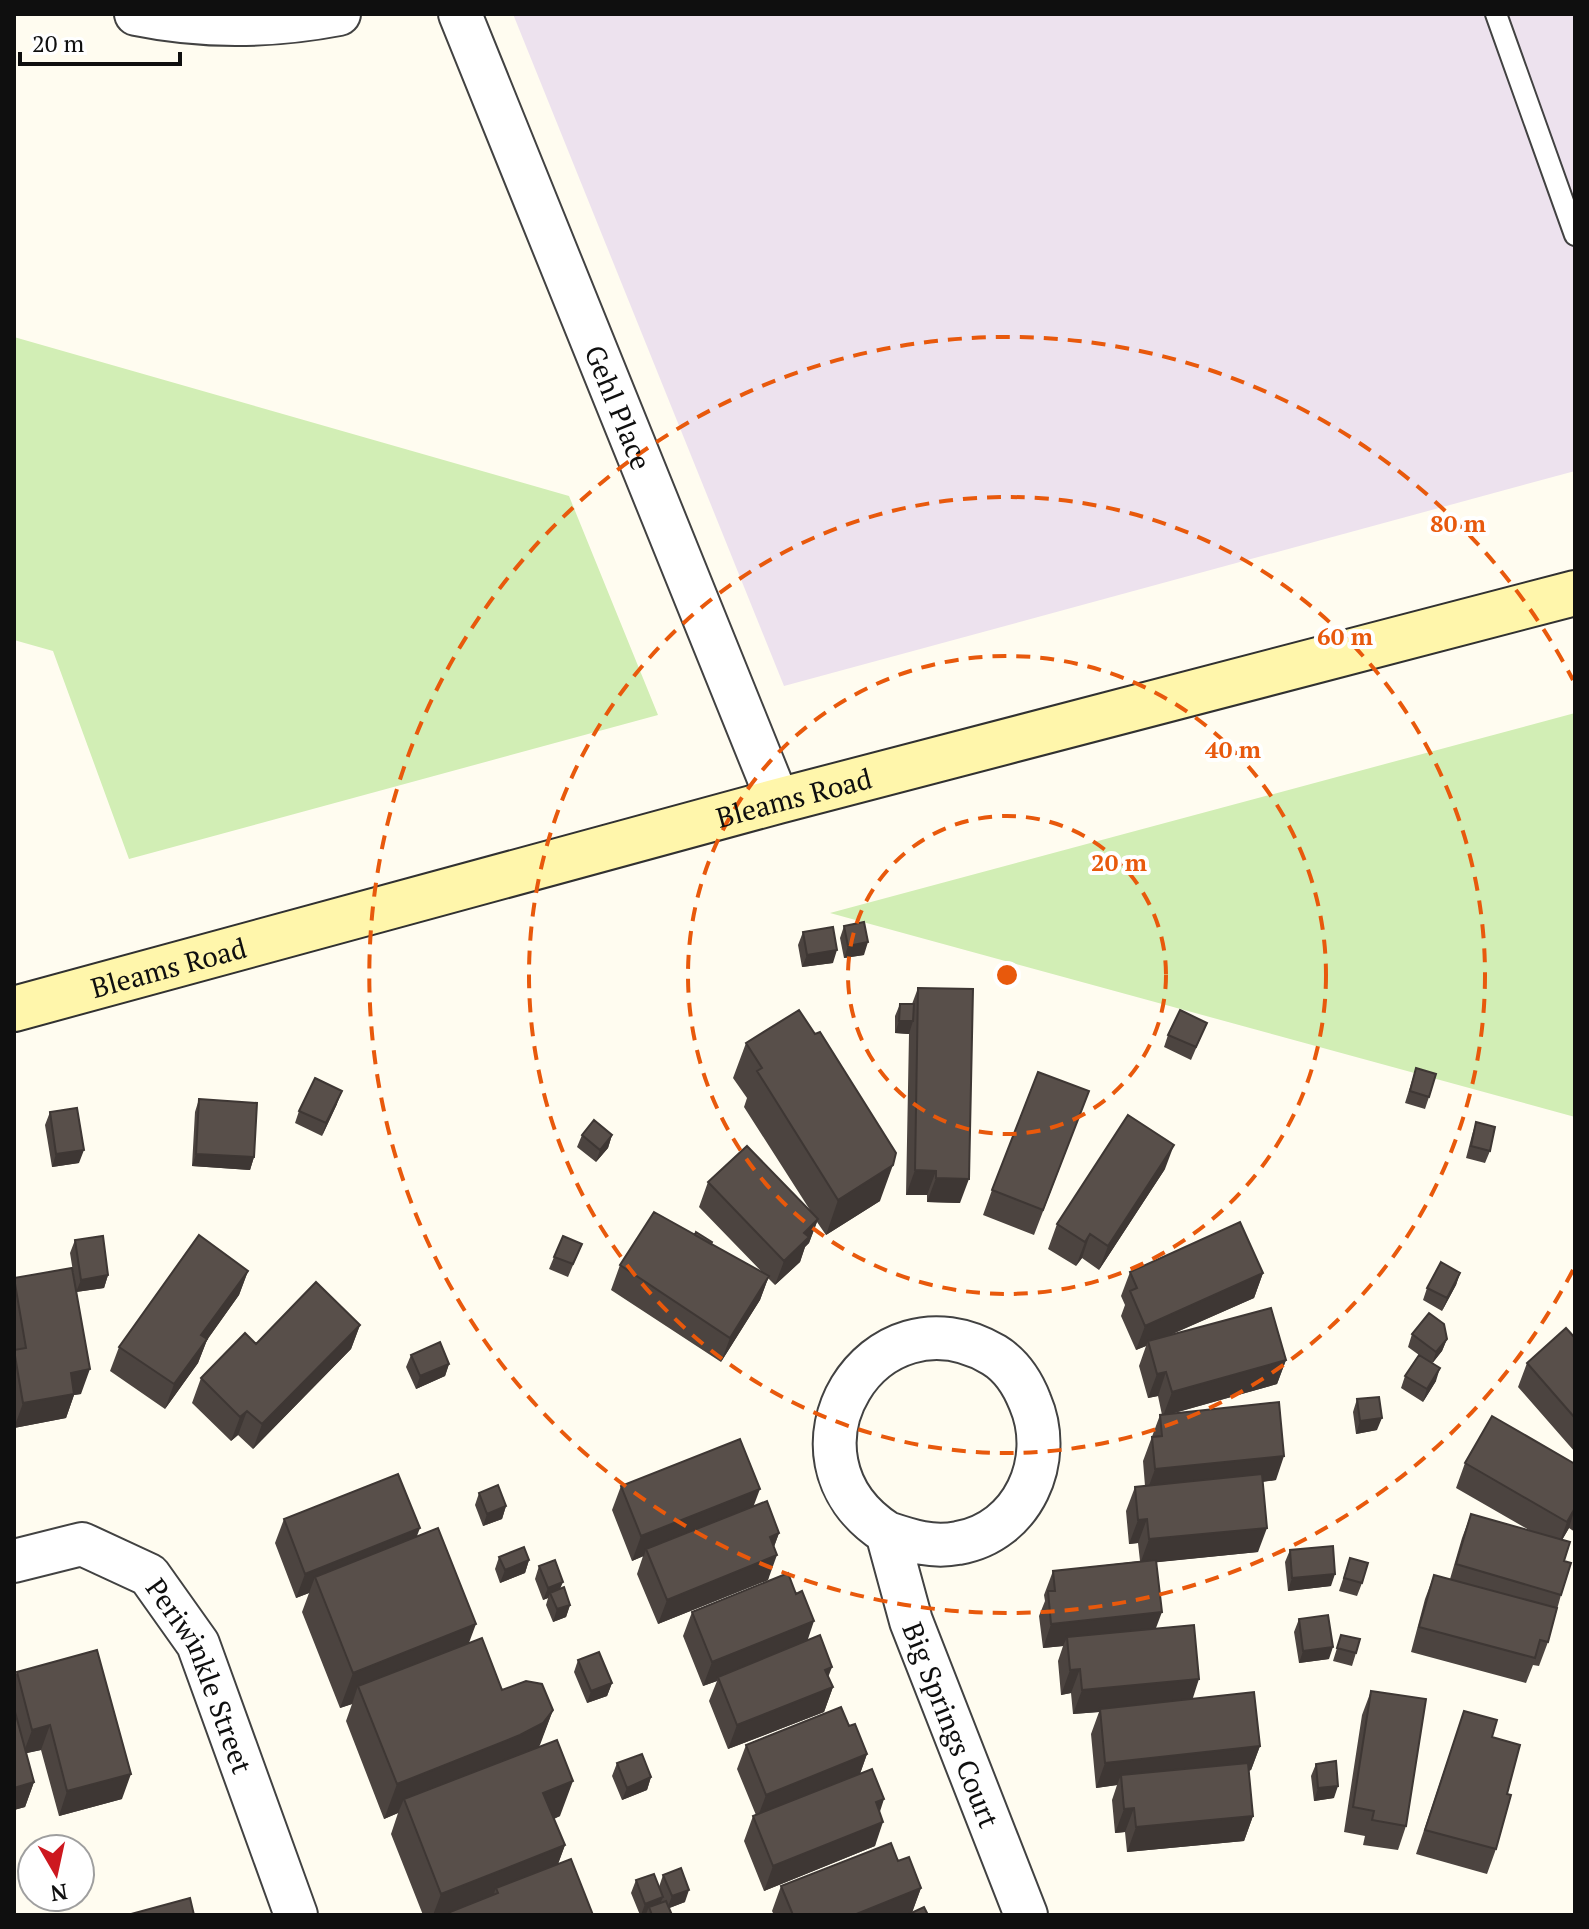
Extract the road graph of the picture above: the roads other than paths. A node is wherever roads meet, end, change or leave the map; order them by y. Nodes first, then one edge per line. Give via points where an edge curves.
1 (136, 14) edge
2 (339, 14) edge
3 (460, 14) edge
4 (1496, 14) edge
5 (1575, 235) edge
6 (1575, 593) edge
7 (778, 801) junction
8 (14, 1009) edge
9 (887, 1533) junction
10 (14, 1561) edge
11 (296, 1915) edge
12 (1026, 1915) edge

1 - 2 street via 257,25
3 - 7 street, Gehl Place
4 - 5 lane
6 - 7 main road, Bleams Road
7 - 8 main road, Bleams Road
9 - 9 street via 922,1545 978,1537 1008,1517 1030,1488 1039,1461 1040,1425 1021,1381 995,1356 948,1338 912,1341 882,1353 855,1377 834,1425 834,1461 847,1495
9 - 12 street, Big Springs Court via 911,1621
10 - 11 street, Periwinkle Street via 82,1544 149,1575 198,1644

